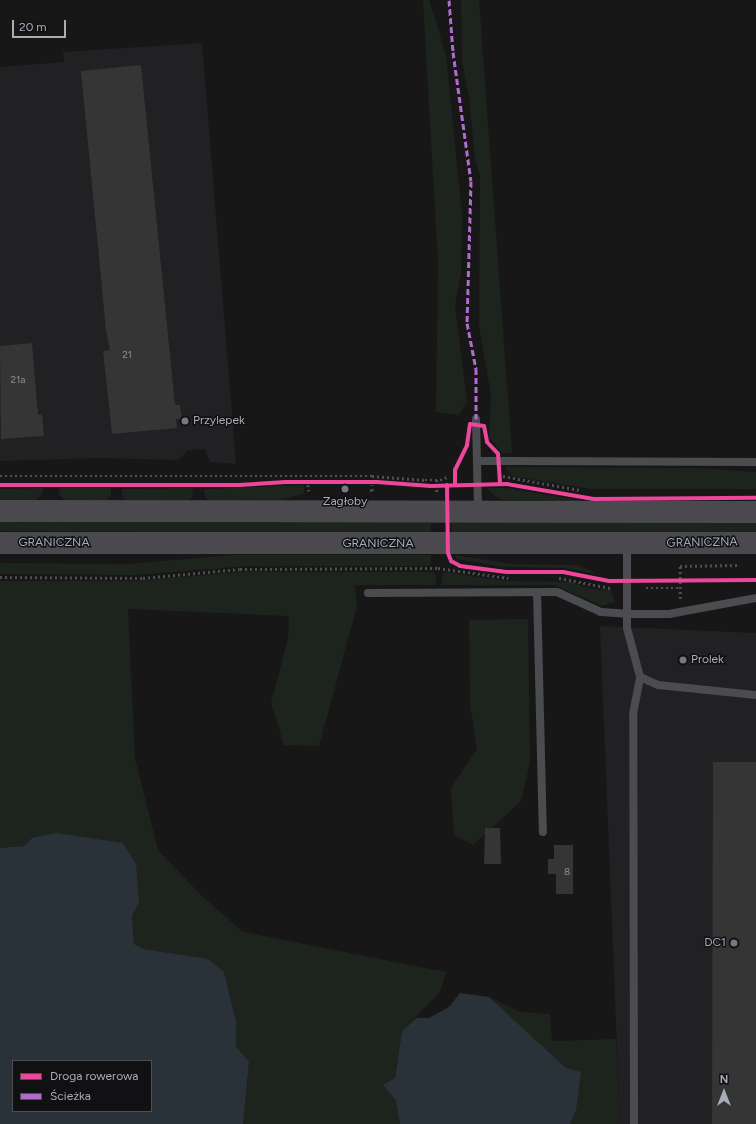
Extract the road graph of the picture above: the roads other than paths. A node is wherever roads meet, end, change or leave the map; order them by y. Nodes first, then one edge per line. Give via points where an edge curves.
1 (476, 419) dead end
2 (477, 461) junction
3 (756, 462) edge
4 (0, 511) edge
5 (478, 511) junction
6 (756, 512) edge
7 (0, 543) edge
8 (756, 543) edge
9 (627, 544) junction
10 (537, 592) junction
11 (368, 593) dead end
12 (756, 598) edge
13 (627, 614) junction
14 (640, 677) junction
15 (756, 695) edge
16 (544, 832) dead end
17 (634, 1124) edge

1 - 2 lane
2 - 3 lane
2 - 5 lane
4 - 5 main road
5 - 6 main road
7 - 9 main road, GRANICZNA
8 - 9 main road, GRANICZNA
9 - 13 lane
10 - 11 lane
10 - 13 lane via 557,592 601,612
10 - 16 lane
12 - 13 lane via 669,614
13 - 14 lane via 627,628
14 - 15 lane via 658,686
14 - 17 lane via 633,714

